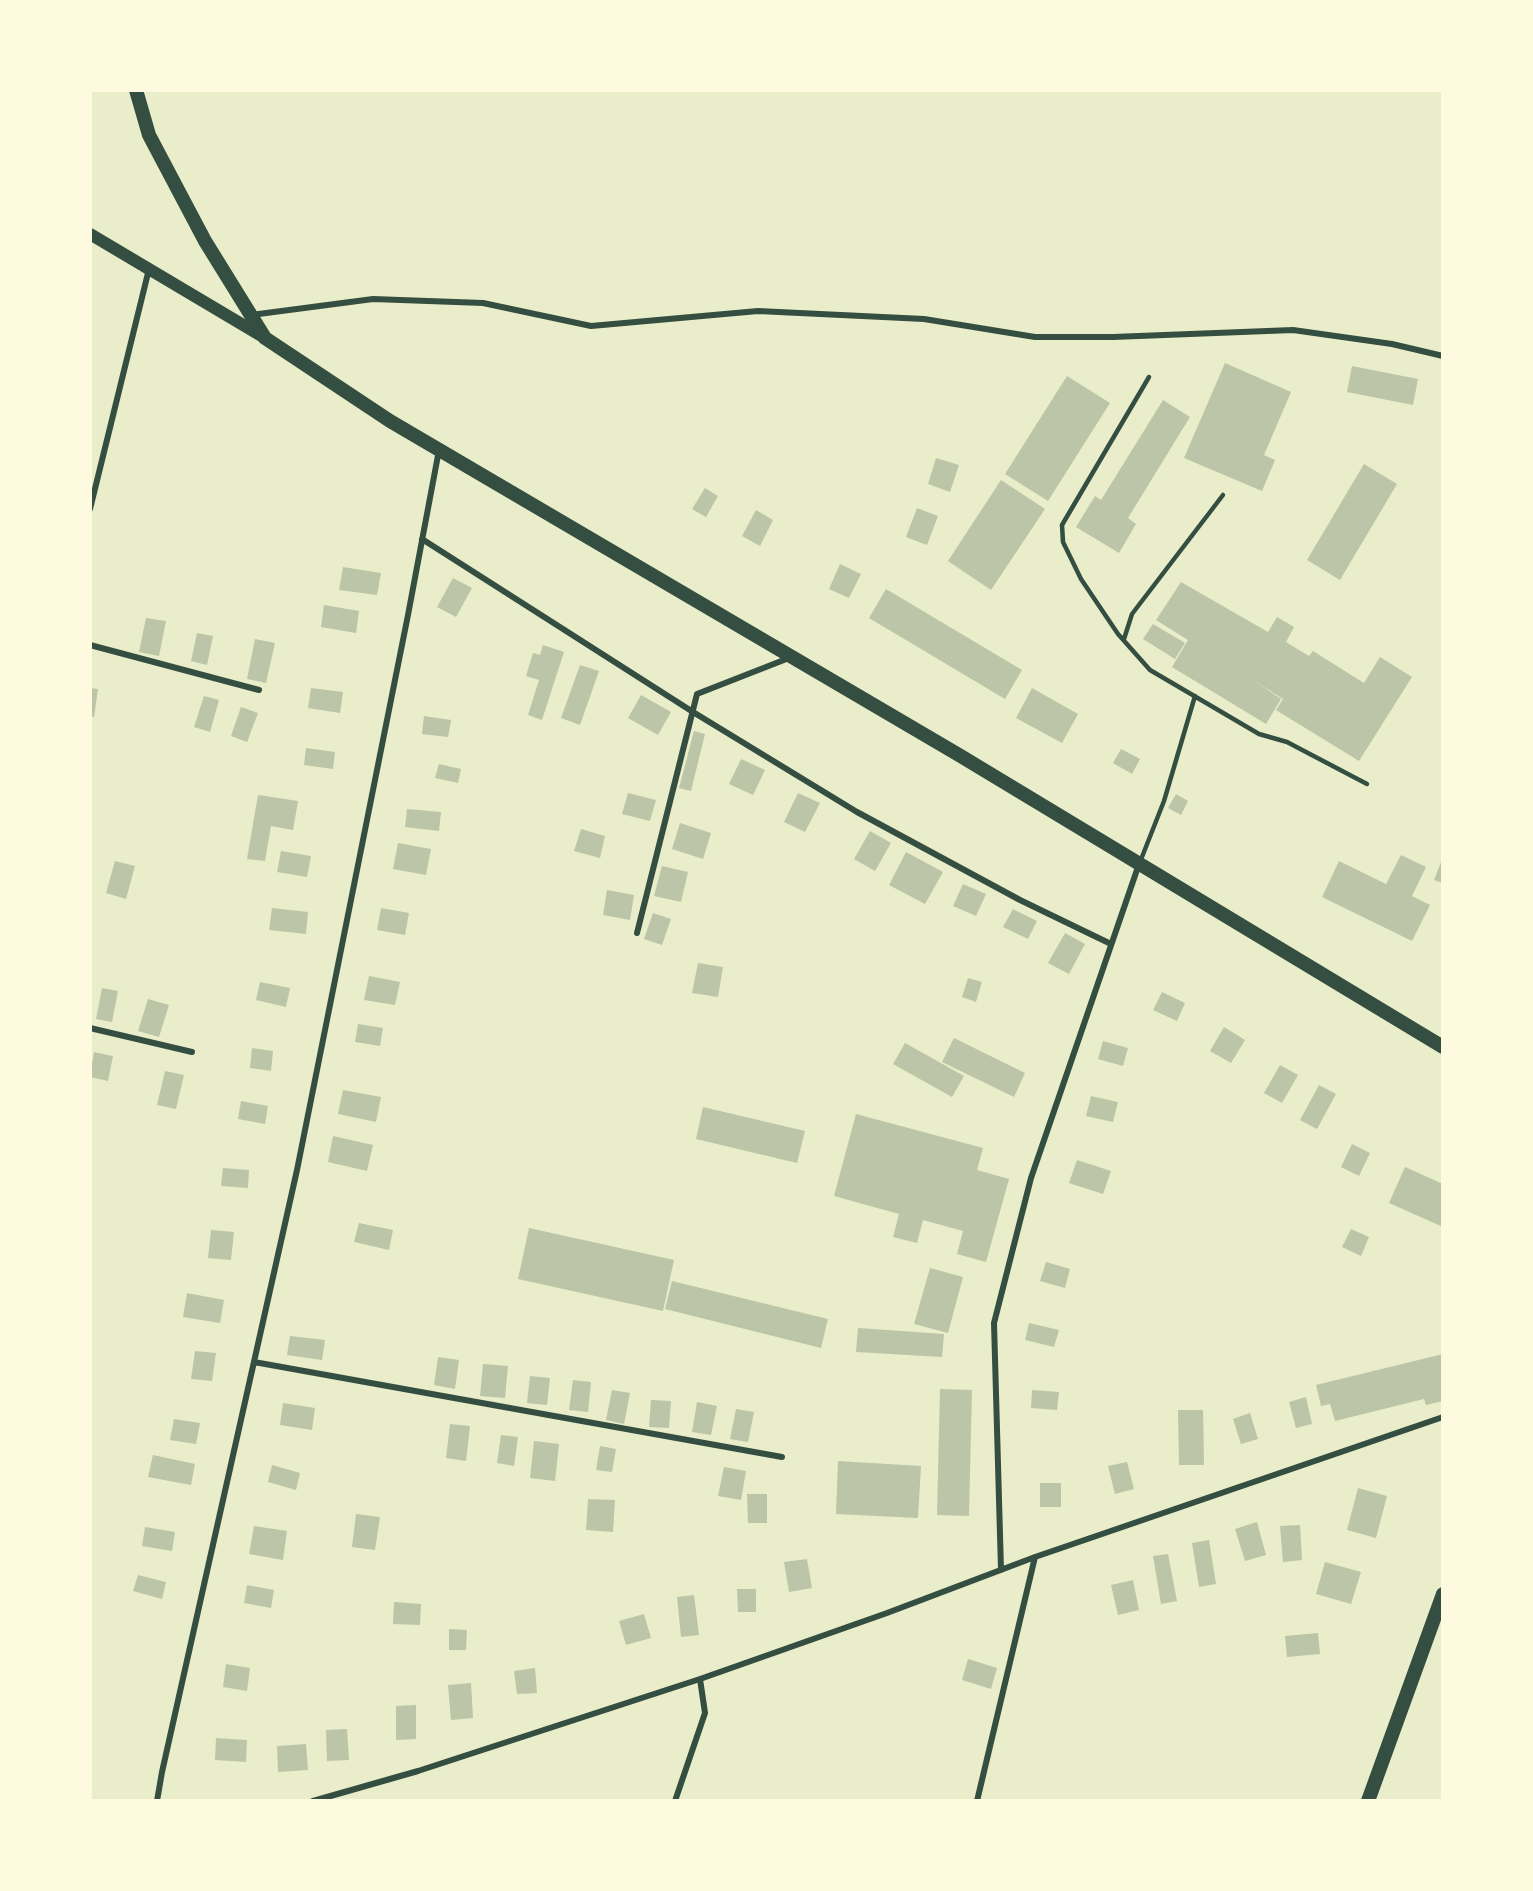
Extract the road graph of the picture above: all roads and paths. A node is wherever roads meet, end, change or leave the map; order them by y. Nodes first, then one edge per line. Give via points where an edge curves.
1 (136, 90) edge
2 (90, 234) edge
3 (149, 269) junction
4 (250, 315) junction
5 (265, 338) junction
6 (1443, 356) edge
7 (1149, 376) dead end
8 (439, 449) junction
9 (1223, 495) dead end
10 (91, 501) edge
11 (90, 509) edge
12 (422, 539) junction
13 (1124, 639) junction
14 (90, 645) edge
15 (792, 657) junction
16 (259, 690) dead end
17 (1195, 696) junction
18 (693, 712) junction
19 (1367, 784) dead end
20 (1139, 864) junction
21 (637, 933) dead end
22 (1111, 944) junction
23 (90, 1028) edge
24 (1443, 1047) edge
25 (192, 1052) dead end
26 (254, 1362) junction
27 (1443, 1417) edge
28 (782, 1457) dead end
29 (1035, 1557) junction
30 (1001, 1570) junction
31 (1443, 1594) edge
32 (700, 1678) junction
33 (157, 1801) edge
34 (313, 1801) edge
35 (675, 1801) edge
36 (977, 1801) edge
37 (1368, 1801) edge

1 - 4 main road via 149,135 205,241
2 - 3 main road
3 - 5 main road
3 - 10 street
4 - 5 main road
4 - 6 street via 373,299 483,303 591,326 758,311 924,319 1035,337 1293,330 1392,344
5 - 8 main road
7 - 13 lane via 1062,525 1063,542 1081,579
8 - 12 street
8 - 15 main road
9 - 13 lane via 1132,614
10 - 11 street
12 - 18 street
12 - 26 street via 300,1159
13 - 17 lane via 1150,670
14 - 16 street
15 - 18 street via 697,694
15 - 20 main road
17 - 19 lane via 1259,735 1287,742
17 - 20 lane via 1164,801
18 - 21 street
18 - 22 street via 857,812
20 - 22 street
20 - 24 main road
22 - 30 street via 1031,1178 994,1323
23 - 25 street
26 - 28 street
26 - 33 street
27 - 29 street
29 - 30 street
29 - 36 street
30 - 32 street
31 - 37 main road
32 - 34 street via 418,1771
32 - 35 street via 705,1713

